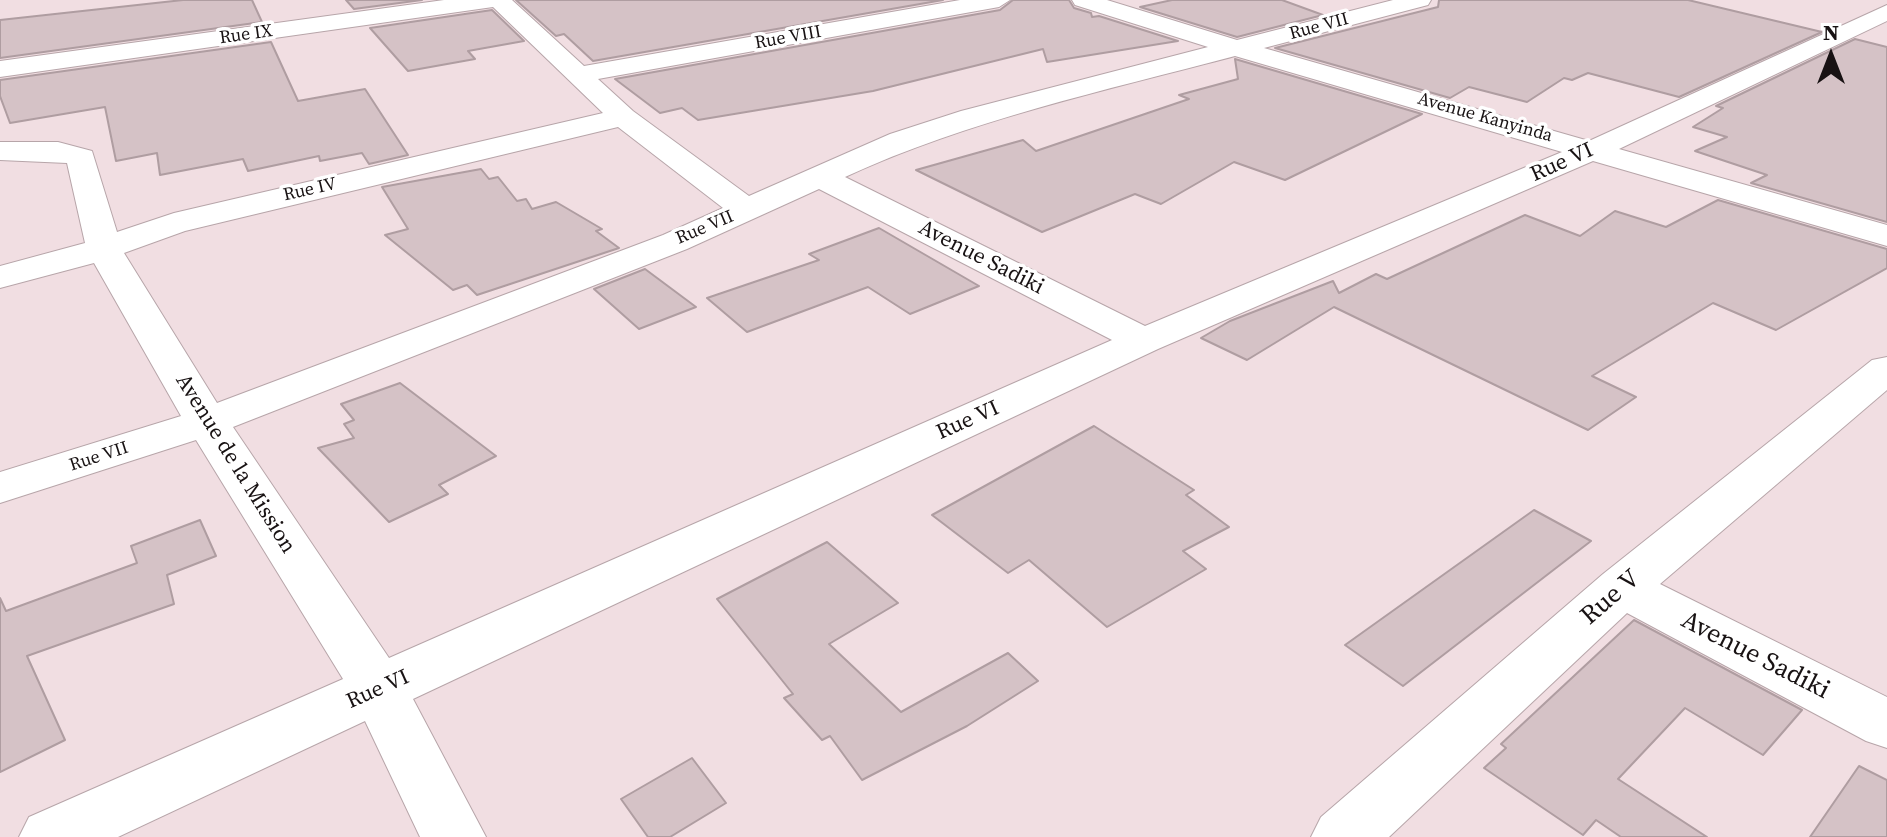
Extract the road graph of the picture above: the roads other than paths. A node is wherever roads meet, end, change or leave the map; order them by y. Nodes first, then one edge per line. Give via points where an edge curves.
1 (496, 0) edge
2 (999, 0) edge
3 (1083, 0) edge
4 (1420, 0) edge
5 (1887, 12) edge
6 (1239, 49) junction
7 (0, 69) edge
8 (577, 75) junction
9 (623, 117) junction
10 (1, 149) edge
11 (1595, 149) junction
12 (818, 176) junction
13 (747, 210) junction
14 (1887, 236) edge
15 (104, 249) junction
16 (0, 277) edge
17 (1144, 341) junction
18 (1887, 369) edge
19 (207, 422) junction
20 (0, 488) edge
21 (1622, 587) junction
22 (379, 689) junction
23 (1887, 724) edge
24 (52, 837) edge
25 (453, 837) edge
26 (1344, 837) edge

1 - 7 street, Rue IX
1 - 8 street
2 - 8 street, Rue VIII
3 - 6 street, Avenue Kanyinda
4 - 6 street, Rue VII
5 - 11 street, Rue VI
6 - 11 street, Avenue Kanyinda
6 - 12 street, Rue VII via 971,117
8 - 9 street
9 - 13 street
9 - 15 street, Rue IV via 174,223
10 - 15 street, Avenue de la Mission via 81,157
11 - 14 street, Avenue Kanyinda
11 - 17 street, Rue VI
12 - 13 street, Rue VII
12 - 17 street, Avenue Sadiki
13 - 19 street, Rue VII
15 - 16 street, Rue IV
15 - 19 street, Avenue de la Mission
17 - 22 street, Rue VI
18 - 21 street, Rue V
19 - 20 street, Rue VII
19 - 22 street, Avenue de la Mission
21 - 23 street, Avenue Sadiki
21 - 26 street, Rue V
22 - 24 street, Rue VI
22 - 25 street, Avenue de la Mission

